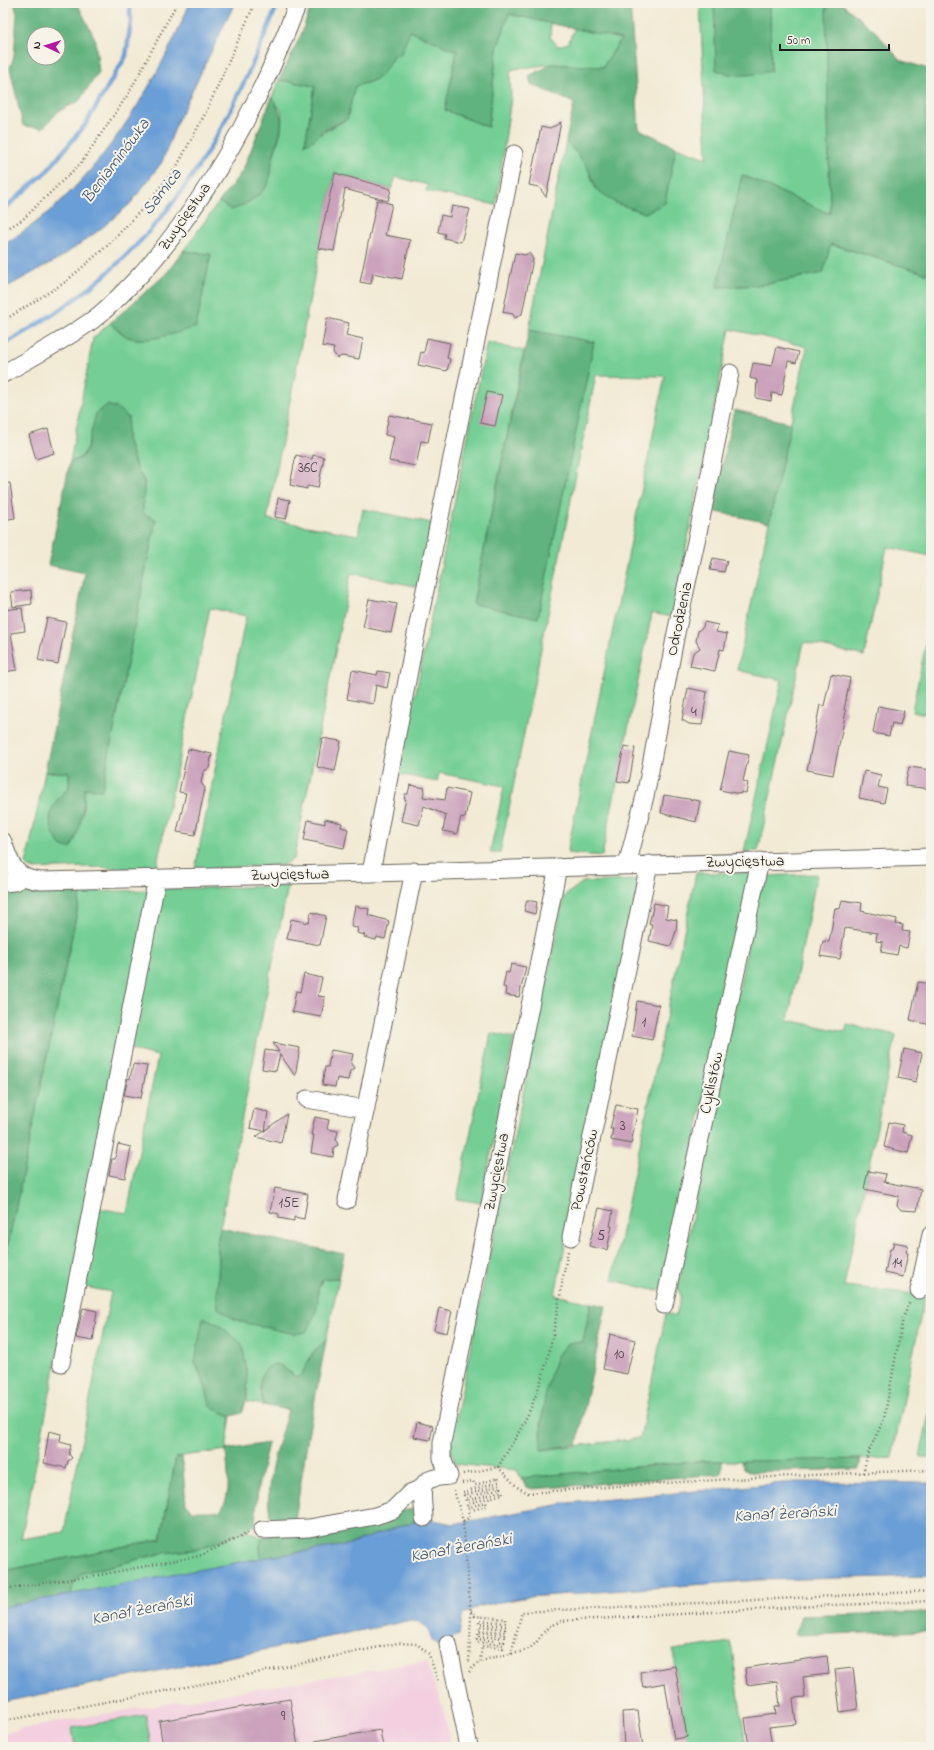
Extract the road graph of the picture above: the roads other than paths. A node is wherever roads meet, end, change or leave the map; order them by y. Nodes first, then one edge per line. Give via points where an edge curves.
1 (298, 3) edge
2 (514, 154) dead end
3 (730, 373) dead end
4 (3, 374) edge
5 (3, 842) edge
6 (931, 857) edge
7 (760, 862) junction
8 (649, 864) junction
9 (626, 865) junction
10 (558, 867) junction
11 (414, 871) junction
12 (371, 874) junction
13 (23, 877) junction
14 (157, 878) junction
15 (3, 883) edge
16 (307, 1098) dead end
17 (366, 1109) junction
18 (347, 1200) dead end
19 (931, 1235) edge
20 (571, 1237) road end
21 (919, 1290) road end
22 (664, 1305) dead end
23 (61, 1363) dead end
24 (422, 1488) junction
25 (424, 1518) dead end
26 (262, 1530) road end
27 (448, 1644) dead end
28 (468, 1747) edge

1 - 4 street, Zwycięstwa via 273,63 235,140 194,208 159,254 95,319
2 - 12 street via 418,624
3 - 9 street, Odrodzenia via 646,792
5 - 13 street via 15,870
6 - 7 street, Zwycięstwa
7 - 8 street, Zwycięstwa
7 - 22 street, Cyklistów
8 - 9 street, Zwycięstwa
8 - 20 street, Powstańców
9 - 10 street, Zwycięstwa
10 - 11 street, Zwycięstwa
10 - 24 street, Zwycięstwa via 442,1443 442,1458 454,1484 428,1480
11 - 12 street, Zwycięstwa
11 - 17 street
12 - 14 street, Zwycięstwa
13 - 14 street, Zwycięstwa via 41,881
13 - 15 street, Zwycięstwa via 14,882
14 - 23 street
16 - 17 street
17 - 18 street
19 - 21 street
24 - 25 street
24 - 26 street via 410,1493 393,1510 375,1516 309,1528
27 - 28 street

